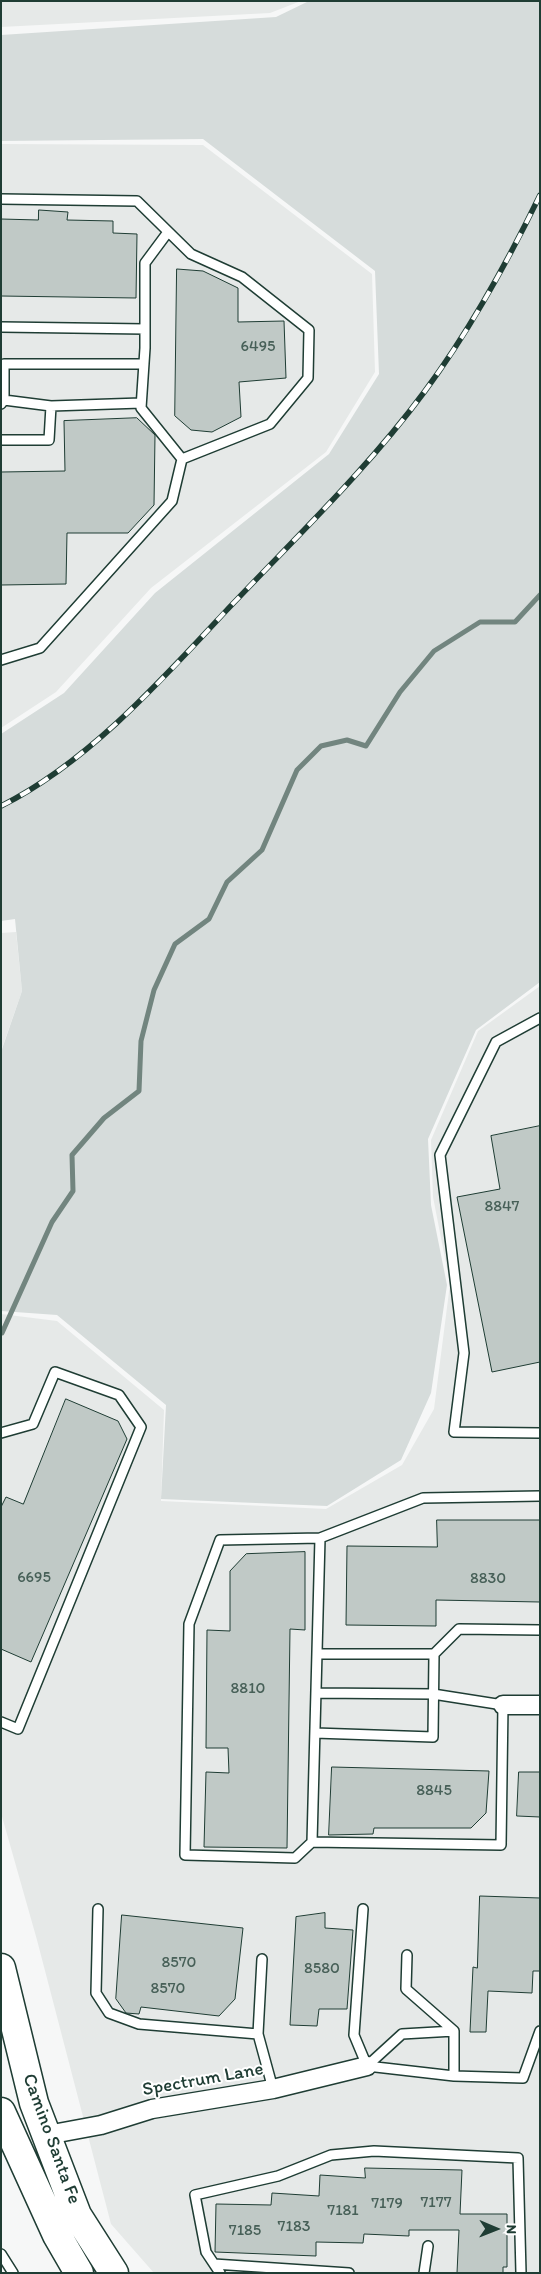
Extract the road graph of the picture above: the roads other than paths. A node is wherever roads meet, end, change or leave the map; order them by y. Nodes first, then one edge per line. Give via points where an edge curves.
1 (1, 199) edge
2 (168, 232) junction
3 (1, 326) edge
4 (145, 329) junction
5 (2, 362) edge
6 (144, 364) junction
7 (3, 402) edge
8 (141, 403) junction
9 (51, 406) junction
10 (1, 440) edge
11 (182, 459) junction
12 (1, 660) edge
13 (540, 1018) edge
14 (1, 1433) edge
15 (540, 1433) edge
16 (540, 1496) edge
17 (320, 1538) junction
18 (540, 1630) edge
19 (317, 1654) junction
20 (434, 1654) junction
21 (316, 1693) junction
22 (433, 1694) junction
23 (503, 1705) junction
24 (540, 1705) edge
25 (1, 1722) edge
26 (315, 1733) junction
27 (312, 1842) junction
28 (98, 1909) dead end
29 (363, 1909) dead end
30 (407, 1955) dead end
31 (262, 1959) dead end
32 (1, 1968) edge
33 (454, 2031) junction
34 (540, 2031) edge
35 (258, 2034) junction
36 (367, 2066) junction
37 (454, 2076) junction
38 (273, 2089) junction
39 (1, 2112) edge
40 (47, 2136) junction
41 (428, 2246) dead end
42 (1, 2254) edge
43 (214, 2264) junction
44 (13, 2273) edge
45 (79, 2273) edge
46 (114, 2273) edge
47 (220, 2273) edge
48 (349, 2273) edge
49 (424, 2273) edge
50 (521, 2273) edge

1 - 2 lane via 138,201
2 - 4 lane via 145,263
2 - 11 lane via 191,254 242,277 308,330 308,378 270,424
3 - 4 lane
4 - 6 lane
5 - 6 lane
5 - 7 lane
6 - 8 lane
7 - 9 lane
8 - 9 lane
8 - 11 lane via 141,408
9 - 10 lane via 49,440
11 - 12 lane via 172,501 120,560 40,648
13 - 15 lane via 496,1042 440,1155 464,1353 454,1432
14 - 25 lane via 33,1424 55,1372 119,1395 141,1427 18,1729
16 - 17 lane via 422,1498
17 - 19 lane
17 - 27 lane via 220,1540 189,1624 184,1855 295,1858
18 - 20 lane via 459,1630
19 - 20 lane
19 - 21 lane
20 - 22 lane
21 - 22 lane
21 - 26 lane
22 - 23 lane
22 - 26 lane via 433,1737
23 - 24 street
23 - 27 lane via 501,1845
26 - 27 lane
28 - 35 lane via 96,1993 109,2013 139,2024
29 - 36 lane via 354,2036
30 - 33 lane via 406,1989
31 - 35 lane
32 - 40 main road, Camino Santa Fe via 34,2103
33 - 36 lane via 402,2034
33 - 37 lane
34 - 37 lane via 523,2078
35 - 38 lane
36 - 37 lane
36 - 38 street, Spectrum Lane
38 - 40 street, Spectrum Lane via 152,2109 101,2125
39 - 45 main road, Camino Santa Fe via 57,2236
40 - 46 main road, Camino Santa Fe via 78,2215
41 - 49 lane
42 - 44 lane
43 - 47 lane
43 - 48 lane
43 - 50 lane via 206,2252 195,2194 278,2176 331,2155 383,2151 518,2158

